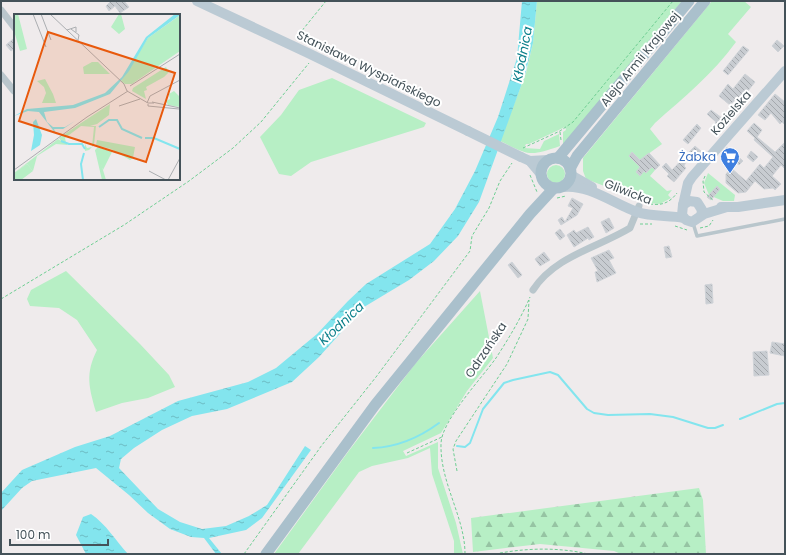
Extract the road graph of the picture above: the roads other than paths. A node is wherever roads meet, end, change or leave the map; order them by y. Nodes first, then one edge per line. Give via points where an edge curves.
1 (196, 1) edge
2 (689, 1) edge
3 (705, 1) edge
4 (1, 10) edge
5 (14, 27) edge
6 (785, 70) edge
7 (1, 75) edge
8 (14, 91) edge
9 (524, 156) junction
10 (553, 159) junction
11 (571, 172) junction
12 (540, 173) junction
13 (697, 173) junction
14 (554, 187) junction
15 (785, 200) edge
16 (698, 203) junction
17 (727, 207) junction
18 (638, 209) junction
19 (688, 214) junction
20 (785, 219) edge
21 (531, 294) road end
22 (266, 554) edge

1 - 9 main road, Stanisława Wyspiańskiego, bridge
2 - 10 main road, Aleja Armii Krajowej via 587,126
3 - 11 main road, Aleja Armii Krajowej via 577,156
4 - 5 street
6 - 13 main road, Kozielska
7 - 8 street
9 - 10 main road, Stanisława Wyspiańskiego
9 - 12 main road, Stanisława Wyspiańskiego
10 - 11 main road via 566,162
10 - 12 main road via 542,166
11 - 14 main road via 567,184
11 - 18 main road, Gliwicka via 584,183
12 - 14 main road
13 - 16 main road via 694,189
13 - 19 main road, Kozielska via 688,182
14 - 18 main road, Gliwicka via 589,191
14 - 22 main road via 375,405
15 - 17 main road, Gliwicka
16 - 17 main road, Gliwicka
16 - 19 main road, Gliwicka via 689,201
16 - 19 main road via 702,210
17 - 19 main road, Gliwicka
18 - 19 main road, Gliwicka via 653,216
18 - 21 street via 630,228 563,261 546,273
19 - 20 lane via 697,236

